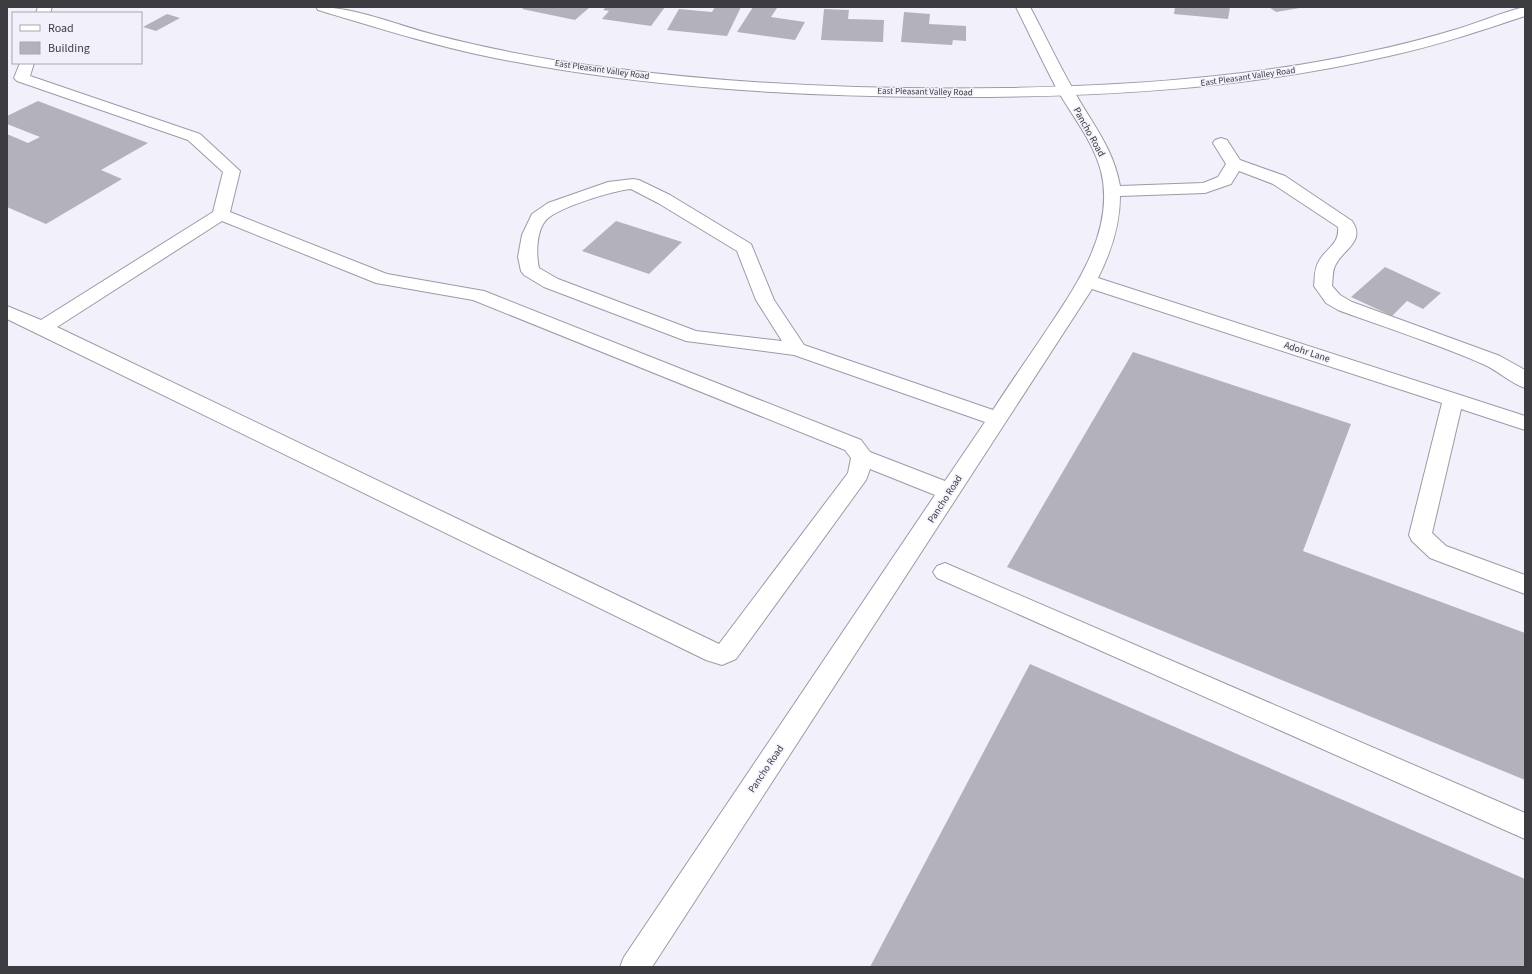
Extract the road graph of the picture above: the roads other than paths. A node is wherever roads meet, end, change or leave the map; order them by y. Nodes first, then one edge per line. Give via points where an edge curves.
1 (323, 7) edge
2 (1023, 7) edge
3 (1525, 11) edge
4 (26, 64) edge
5 (15, 78) edge
6 (1066, 90) junction
7 (1221, 143) dead end
8 (1233, 163) junction
9 (1113, 192) junction
10 (221, 214) junction
11 (1088, 281) junction
12 (7, 312) edge
13 (42, 328) junction
14 (797, 349) junction
15 (1525, 381) edge
16 (1453, 400) junction
17 (998, 419) junction
18 (1525, 423) edge
19 (862, 457) junction
20 (950, 492) junction
21 (944, 572) dead end
22 (1525, 585) edge
23 (1525, 826) edge
24 (635, 967) edge

1 - 6 street, East Pleasant Valley Road via 397,29 487,51 624,74 847,91
2 - 6 street, Pancho Road
3 - 6 street, East Pleasant Valley Road via 1480,27 1402,49 1251,78 1181,85
4 - 5 street
5 - 10 street via 194,138 232,171
6 - 9 street, Pancho Road via 1101,150 1110,172
7 - 8 street
8 - 9 street via 1224,180 1205,188
8 - 15 street via 1279,180 1346,225 1348,233 1341,250 1327,262 1323,286 1333,299 1345,306 1494,361
9 - 11 street, Pancho Road via 1113,214 1102,250
10 - 13 street
10 - 19 street via 383,279 477,295 853,445
11 - 16 street, Adohr Lane
11 - 17 street, Pancho Road
12 - 13 street
13 - 19 street via 722,655 727,652 858,475
14 - 14 street via 765,300 745,248 664,199 633,184 614,186 554,207 538,218 531,235 527,257 530,271 550,283 694,337
14 - 17 street
16 - 18 street, Adohr Lane
16 - 22 street via 1420,535 1438,552
17 - 20 street, Pancho Road
19 - 20 street
20 - 24 street, Pancho Road
21 - 23 street

